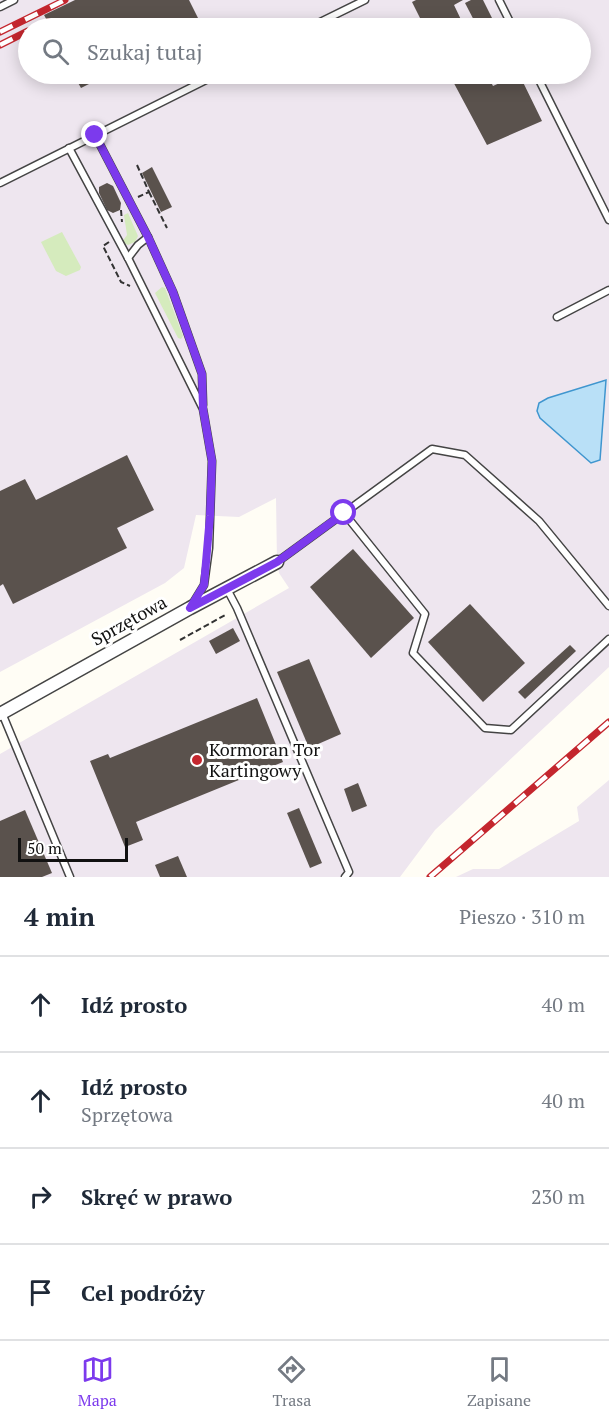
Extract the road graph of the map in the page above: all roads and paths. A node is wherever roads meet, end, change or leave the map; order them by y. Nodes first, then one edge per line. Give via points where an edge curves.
1 (14, 0) edge
2 (365, 0) edge
3 (499, 0) edge
4 (0, 7) edge
5 (328, 18) edge
6 (508, 18) edge
7 (198, 84) edge
8 (541, 84) edge
9 (95, 135) junction
10 (69, 148) junction
11 (0, 183) edge
12 (149, 192) dead end
13 (609, 220) edge
14 (167, 228) dead end
15 (148, 237) junction
16 (128, 258) junction
17 (609, 290) edge
18 (557, 317) dead end
19 (203, 409) junction
20 (344, 513) junction
21 (277, 562) joint
22 (226, 589) junction
23 (609, 606) edge
24 (190, 608) junction
25 (237, 608) junction
26 (609, 639) edge
27 (180, 640) dead end
28 (1, 714) edge
29 (70, 877) edge
30 (345, 877) edge

1 - 4 lane
2 - 5 lane
3 - 6 lane
7 - 9 lane
8 - 13 lane
9 - 10 lane
9 - 15 lane
10 - 11 lane
10 - 16 lane
12 - 14 path
15 - 16 lane
15 - 19 lane via 173,292 202,374
16 - 19 lane
17 - 18 lane
19 - 24 lane via 212,461 209,548 204,585
20 - 21 lane
20 - 23 lane via 432,449 465,455 539,521
20 - 26 lane via 425,614 413,653 485,728 511,730
21 - 22 street, Sprzętowa
22 - 24 street, Sprzętowa
22 - 25 lane
24 - 28 street, Sprzętowa
25 - 27 path
25 - 30 lane via 349,872
28 - 29 lane

